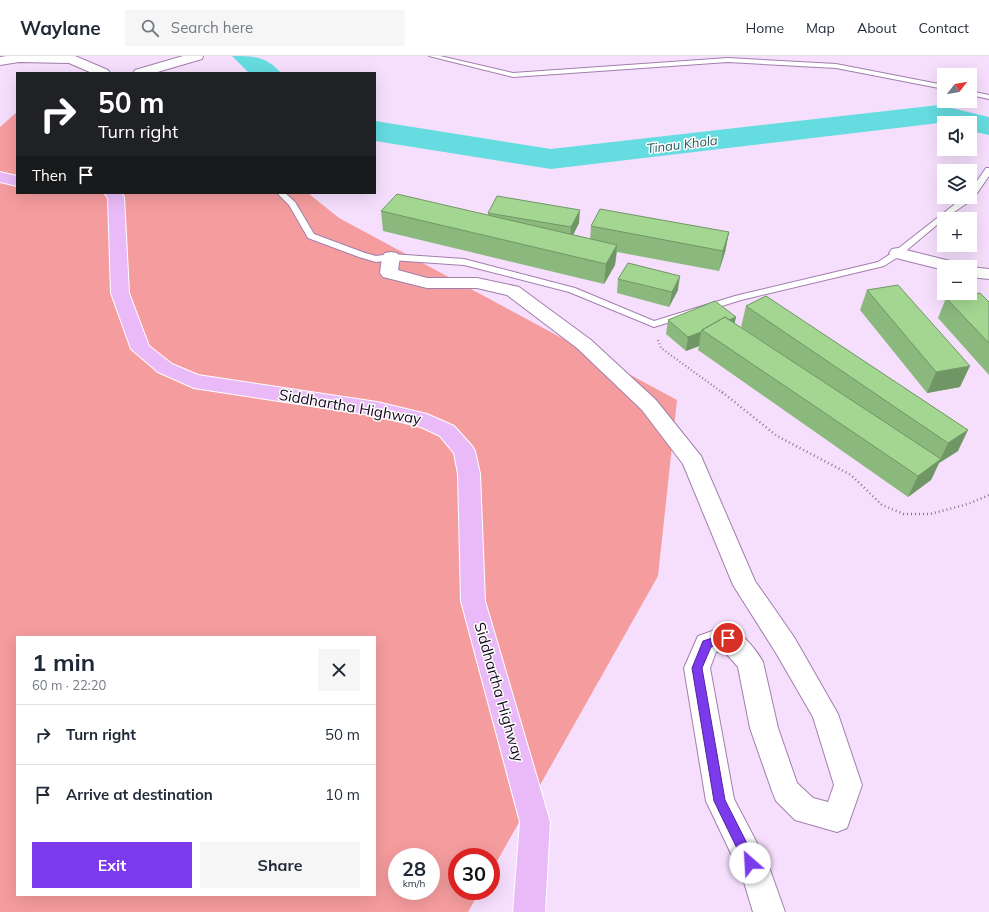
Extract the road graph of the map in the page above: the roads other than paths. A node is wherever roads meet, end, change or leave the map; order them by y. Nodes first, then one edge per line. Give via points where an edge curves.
1 (197, 56) edge
2 (432, 56) edge
3 (0, 61) edge
4 (102, 72) edge
5 (143, 72) edge
6 (937, 86) edge
7 (977, 94) edge
8 (989, 97) edge
9 (989, 170) edge
10 (0, 177) edge
11 (16, 181) edge
12 (977, 187) edge
13 (113, 194) edge
14 (282, 194) edge
15 (961, 204) edge
16 (898, 253) junction
17 (391, 257) junction
18 (937, 263) edge
19 (977, 273) edge
20 (989, 274) edge
21 (529, 912) edge
22 (769, 912) edge

1 - 5 street
2 - 6 lane via 513,75 728,60 836,66
3 - 4 street via 19,58 71,59
7 - 8 lane
9 - 12 lane
10 - 11 highway
13 - 21 highway, Siddhartha Highway via 116,197 120,293 141,349 165,368 194,381 377,409 427,421 447,431 464,452 469,474 473,601 535,822
14 - 17 lane via 292,204 311,236 376,259
15 - 16 lane
16 - 17 lane via 881,264 738,298 654,324 572,290 464,262
16 - 18 street
17 - 22 street via 389,273 427,283 477,283 513,291 584,344 643,400 693,461 745,585 785,645 825,714 848,785 837,818 805,810 786,791 764,728 750,662 728,638 707,644 697,668 720,801 756,875
19 - 20 street

